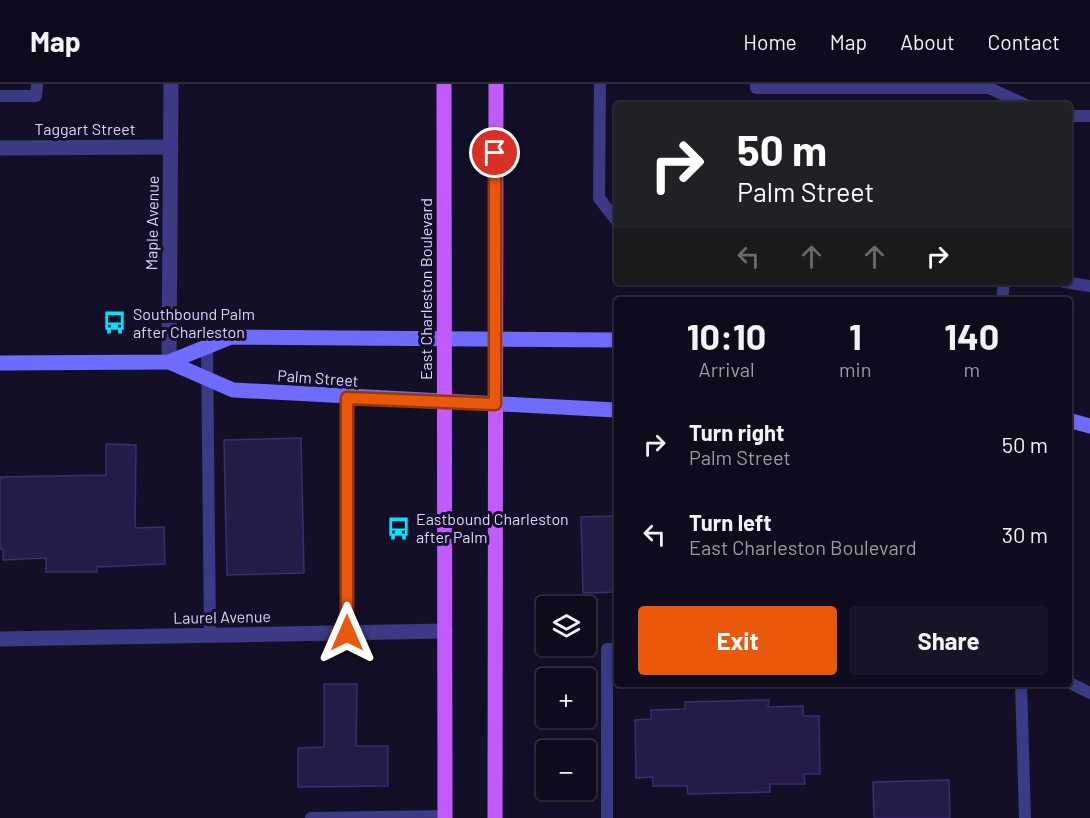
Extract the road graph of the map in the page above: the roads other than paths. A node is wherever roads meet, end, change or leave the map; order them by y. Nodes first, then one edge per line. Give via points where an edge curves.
1 (36, 84) edge
2 (171, 84) edge
3 (444, 84) edge
4 (496, 84) edge
5 (600, 84) edge
6 (756, 84) edge
7 (0, 96) edge
8 (1017, 102) edge
9 (1072, 116) edge
10 (1090, 116) edge
11 (171, 147) junction
12 (0, 148) edge
13 (614, 217) edge
14 (1072, 283) edge
15 (1090, 286) edge
16 (444, 337) junction
17 (495, 337) junction
18 (614, 340) edge
19 (207, 346) junction
20 (169, 362) junction
21 (0, 363) edge
22 (208, 379) junction
23 (347, 398) junction
24 (444, 403) junction
25 (495, 404) junction
26 (614, 410) edge
27 (1072, 421) edge
28 (1090, 426) edge
29 (445, 631) junction
30 (347, 633) junction
31 (210, 635) junction
32 (0, 639) edge
33 (614, 649) edge
34 (1072, 684) edge
35 (1021, 687) edge
36 (1090, 693) edge
37 (445, 817) edge
38 (311, 818) edge
39 (495, 818) edge
40 (607, 818) edge
41 (1024, 818) edge

1 - 7 lane via 36,96
2 - 11 street, Maple Avenue
3 - 16 main road, East Charleston Boulevard
4 - 17 main road
5 - 13 lane via 599,198
6 - 8 lane via 756,88 989,88
9 - 10 lane
11 - 12 street, Taggart Street
11 - 20 street, Maple Avenue
14 - 15 lane
16 - 17 main road, Palm Street
16 - 19 main road, Palm Street via 231,337
16 - 24 main road, East Charleston Boulevard
17 - 18 main road, Palm Street
17 - 25 main road
19 - 20 main road, Palm Street
19 - 22 lane
20 - 21 main road, Palm Street
20 - 22 main road, Palm Street
22 - 23 main road, Palm Street via 233,390
22 - 31 lane
23 - 24 main road, Palm Street
23 - 30 lane
24 - 25 main road, Palm Street
24 - 29 main road, East Charleston Boulevard
25 - 26 main road, Palm Street
25 - 39 main road
27 - 28 main road
29 - 30 street, Laurel Avenue
29 - 37 main road, East Charleston Boulevard
30 - 31 street, Laurel Avenue
31 - 32 street, Laurel Avenue
33 - 40 lane via 607,649
34 - 36 lane
35 - 41 lane
37 - 38 lane

